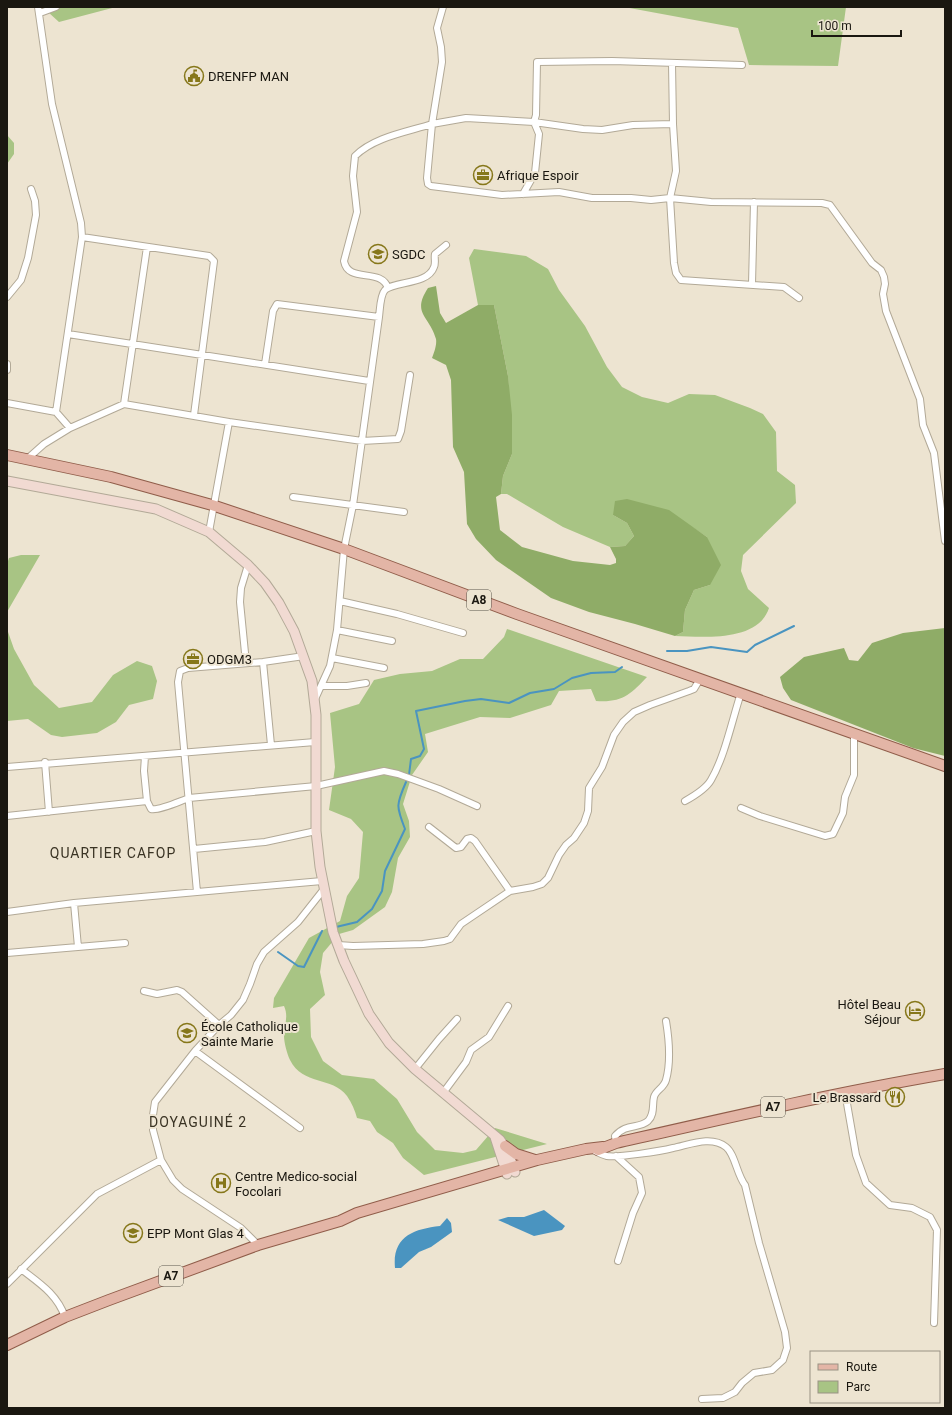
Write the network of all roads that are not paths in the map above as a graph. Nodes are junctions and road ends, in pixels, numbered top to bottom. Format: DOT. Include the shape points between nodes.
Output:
graph roads {
  1 [pos="56,7"];
  2 [pos="443,7"];
  3 [pos="39,10"];
  4 [pos="672,63"];
  5 [pos="742,65"];
  6 [pos="534,122"];
  7 [pos="432,124"];
  8 [pos="674,124"];
  9 [pos="31,189"];
  10 [pos="523,194"];
  11 [pos="670,198"];
  12 [pos="754,202"];
  13 [pos="82,237"];
  14 [pos="446,245"];
  15 [pos="147,247"];
  16 [pos="752,284"];
  17 [pos="388,288"];
  18 [pos="7,297"];
  19 [pos="799,298"];
  20 [pos="379,317"];
  21 [pos="68,334"];
  22 [pos="133,344"];
  23 [pos="202,355"];
  24 [pos="7,364"];
  25 [pos="265,364"];
  26 [pos="7,370"];
  27 [pos="410,374"];
  28 [pos="369,381"];
  29 [pos="7,403"];
  30 [pos="124,404"];
  31 [pos="56,412"];
  32 [pos="194,415"];
  33 [pos="229,422"];
  34 [pos="70,428"];
  35 [pos="362,441"];
  36 [pos="7,455"];
  37 [pos="26,460"];
  38 [pos="7,481"];
  39 [pos="293,498"];
  40 [pos="212,505"];
  41 [pos="353,505"];
  42 [pos="404,512"];
  43 [pos="209,532"];
  44 [pos="945,541"];
  45 [pos="344,549"];
  46 [pos="248,565"];
  47 [pos="340,601"];
  48 [pos="337,630"];
  49 [pos="463,633"];
  50 [pos="392,641"];
  51 [pos="304,656"];
  52 [pos="332,658"];
  53 [pos="263,662"];
  54 [pos="246,663"];
  55 [pos="384,668"];
  56 [pos="700,679"];
  57 [pos="366,683"];
  58 [pos="322,686"];
  59 [pos="741,693"];
  60 [pos="315,699"];
  61 [pos="854,734"];
  62 [pos="315,742"];
  63 [pos="271,745"];
  64 [pos="185,751"];
  65 [pos="145,756"];
  66 [pos="45,762"];
  67 [pos="945,766"];
  68 [pos="7,767"];
  69 [pos="316,786"];
  70 [pos="189,798"];
  71 [pos="147,801"];
  72 [pos="685,801"];
  73 [pos="477,806"];
  74 [pos="741,808"];
  75 [pos="49,812"];
  76 [pos="7,816"];
  77 [pos="429,827"];
  78 [pos="316,831"];
  79 [pos="194,849"];
  80 [pos="323,885"];
  81 [pos="510,891"];
  82 [pos="197,892"];
  83 [pos="74,904"];
  84 [pos="7,912"];
  85 [pos="125,943"];
  86 [pos="338,945"];
  87 [pos="78,947"];
  88 [pos="7,953"];
  89 [pos="144,991"];
  90 [pos="508,1006"];
  91 [pos="457,1019"];
  92 [pos="666,1021"];
  93 [pos="219,1025"];
  94 [pos="195,1051"];
  95 [pos="415,1069"];
  96 [pos="945,1074"];
  97 [pos="845,1092"];
  98 [pos="443,1093"];
  99 [pos="300,1128"];
  100 [pos="495,1137"];
  101 [pos="616,1144"];
  102 [pos="504,1146"];
  103 [pos="599,1149"];
  104 [pos="616,1156"];
  105 [pos="161,1160"];
  106 [pos="537,1160"];
  107 [pos="510,1171"];
  108 [pos="945,1229"];
  109 [pos="937,1230"];
  110 [pos="258,1245"];
  111 [pos="618,1261"];
  112 [pos="21,1269"];
  113 [pos="7,1284"];
  114 [pos="65,1317"];
  115 [pos="934,1324"];
  116 [pos="7,1345"];
  117 [pos="702,1399"];
  1 -- 3 [label="street"];
  2 -- 7 [label="street" via="437,28 442,62"];
  3 -- 13 [label="street" via="52,104 75,193"];
  4 -- 5 [label="street"];
  4 -- 6 [label="street" via="537,62"];
  4 -- 8 [label="street"];
  6 -- 7 [label="street" via="466,118"];
  6 -- 8 [label="street" via="583,130"];
  6 -- 10 [label="street" via="539,134 535,173"];
  7 -- 10 [label="street" via="428,184 502,195"];
  7 -- 17 [label="street" via="377,142 362,149 355,156 353,176 357,212 344,261 345,268 349,272 379,278 386,282"];
  8 -- 11 [label="street" via="676,171"];
  9 -- 18 [label="street" via="36,215 28,258 21,280"];
  10 -- 11 [label="street" via="558,192 592,198"];
  11 -- 12 [label="street" via="711,202"];
  11 -- 16 [label="street" via="674,263 681,280"];
  12 -- 16 [label="street"];
  12 -- 44 [label="street" via="822,203 830,206 872,263 881,270 886,284 883,294 886,311 920,399 923,425 934,453"];
  13 -- 15 [label="street"];
  13 -- 21 [label="street"];
  14 -- 17 [label="street" via="435,254 434,267 429,273 416,281"];
  15 -- 22 [label="street"];
  15 -- 23 [label="street" via="209,256 214,261"];
  16 -- 19 [label="street" via="784,287"];
  17 -- 20 [label="street" via="384,292"];
  20 -- 25 [label="street" via="277,304 273,311"];
  20 -- 28 [label="street"];
  21 -- 22 [label="street"];
  21 -- 31 [label="street"];
  22 -- 23 [label="street"];
  22 -- 30 [label="street"];
  23 -- 25 [label="street"];
  23 -- 32 [label="street"];
  24 -- 26 [label="street"];
  25 -- 28 [label="street"];
  27 -- 35 [label="street" via="398,439"];
  28 -- 35 [label="street"];
  29 -- 31 [label="street"];
  30 -- 32 [label="street"];
  30 -- 34 [label="street"];
  31 -- 34 [label="street"];
  32 -- 33 [label="street"];
  33 -- 35 [label="street"];
  33 -- 40 [label="street"];
  34 -- 37 [label="street" via="44,444"];
  35 -- 41 [label="street"];
  36 -- 37 [label="main road, A8"];
  37 -- 40 [label="main road, A8" via="111,477"];
  38 -- 43 [label="street" via="148,507"];
  39 -- 41 [label="street"];
  40 -- 43 [label="street"];
  40 -- 45 [label="main road, A8"];
  41 -- 42 [label="street"];
  41 -- 45 [label="street"];
  43 -- 46 [label="street"];
  45 -- 47 [label="street"];
  45 -- 56 [label="main road, A8"];
  46 -- 51 [label="street" via="279,603"];
  46 -- 54 [label="street" via="240,602"];
  47 -- 48 [label="street"];
  47 -- 49 [label="street"];
  48 -- 50 [label="street"];
  48 -- 52 [label="street"];
  51 -- 53 [label="street"];
  51 -- 60 [label="street"];
  52 -- 55 [label="street"];
  52 -- 58 [label="street"];
  53 -- 54 [label="street"];
  53 -- 63 [label="street"];
  54 -- 64 [label="street" via="188,668 180,671 178,682"];
  56 -- 59 [label="main road, A8"];
  56 -- 81 [label="street" via="694,689 634,712 623,722 609,745 602,766 590,788 588,811 580,830 566,845 548,878 542,884"];
  57 -- 58 [label="street"];
  58 -- 60 [label="street"];
  59 -- 61 [label="main road, A8"];
  59 -- 72 [label="street" via="711,781"];
  60 -- 62 [label="street"];
  61 -- 67 [label="main road, A8"];
  61 -- 74 [label="street" via="854,774 845,797 843,813 833,834 824,836"];
  62 -- 63 [label="street"];
  62 -- 69 [label="street"];
  63 -- 64 [label="street"];
  64 -- 65 [label="street"];
  64 -- 70 [label="street"];
  65 -- 66 [label="street"];
  65 -- 71 [label="street"];
  66 -- 68 [label="street"];
  66 -- 75 [label="street"];
  69 -- 70 [label="street"];
  69 -- 73 [label="street" via="384,771 440,789"];
  69 -- 78 [label="street"];
  70 -- 71 [label="street" via="159,809 151,808"];
  70 -- 79 [label="street"];
  71 -- 75 [label="street"];
  75 -- 76 [label="street"];
  77 -- 81 [label="street" via="456,848 467,839 475,841"];
  78 -- 79 [label="street" via="265,842"];
  78 -- 80 [label="street"];
  79 -- 82 [label="street"];
  80 -- 82 [label="street"];
  80 -- 86 [label="street"];
  80 -- 93 [label="street" via="298,922 264,952 243,1000"];
  81 -- 86 [label="street" via="460,924 450,939 444,941 423,944"];
  82 -- 83 [label="street"];
  83 -- 84 [label="street"];
  83 -- 87 [label="street"];
  85 -- 87 [label="street"];
  86 -- 95 [label="street" via="369,1014 389,1043"];
  87 -- 88 [label="street"];
  89 -- 93 [label="street" via="157,994 177,990 182,992"];
  90 -- 98 [label="street" via="489,1037 471,1050 466,1062"];
  91 -- 95 [label="street"];
  92 -- 101 [label="street" via="669,1045 666,1080 653,1099 652,1114 648,1121 619,1132 615,1136"];
  93 -- 94 [label="street"];
  94 -- 99 [label="street"];
  94 -- 105 [label="street" via="155,1102 153,1130"];
  95 -- 98 [label="street"];
  96 -- 97 [label="main road, A7"];
  97 -- 101 [label="main road, A7"];
  97 -- 109 [label="street" via="856,1155 866,1183 890,1204 912,1208 930,1217"];
  98 -- 100 [label="street" via="484,1125"];
  100 -- 102 [label="street"];
  100 -- 107 [label="street"];
  101 -- 103 [label="main road, A7"];
  102 -- 106 [label="main road" via="522,1157"];
  102 -- 107 [label="street"];
  103 -- 104 [label="street" via="607,1156"];
  103 -- 106 [label="main road, A7" via="586,1149"];
  103 -- 107 [label="main road, A7"];
  104 -- 111 [label="street" via="638,1177 642,1193"];
  104 -- 117 [label="street" via="662,1151 697,1142 718,1144 727,1147 745,1185 785,1332 787,1348 783,1360 772,1370 754,1373 735,1392 723,1398"];
  105 -- 110 [label="street" via="173,1180 182,1189 241,1228"];
  105 -- 112 [label="street" via="98,1194"];
  106 -- 107 [label="main road, A7"];
  107 -- 110 [label="main road, A7" via="357,1213 340,1221"];
  108 -- 109 [label="street"];
  109 -- 115 [label="street"];
  110 -- 114 [label="main road, A7"];
  112 -- 113 [label="street"];
  112 -- 114 [label="street" via="55,1297"];
  114 -- 116 [label="main road, A7"];
}
